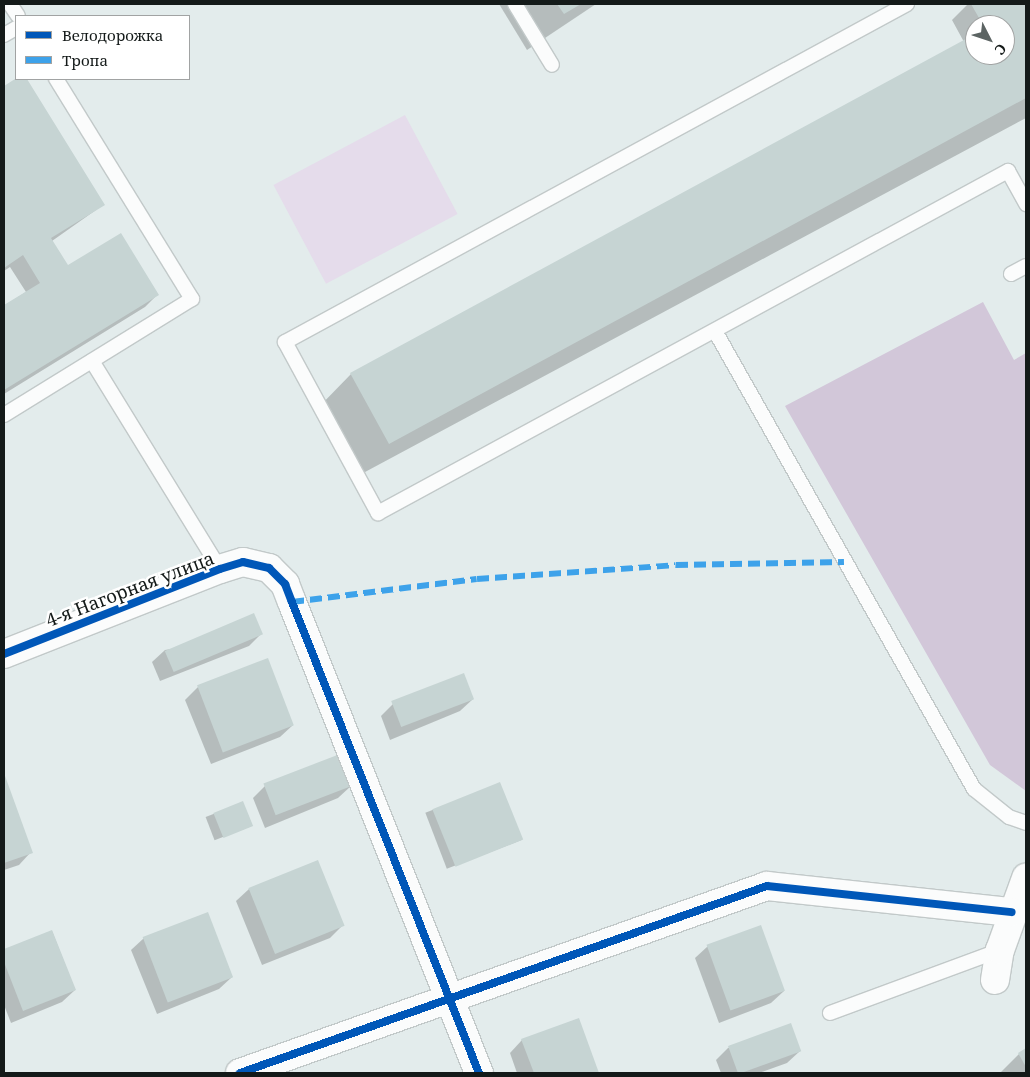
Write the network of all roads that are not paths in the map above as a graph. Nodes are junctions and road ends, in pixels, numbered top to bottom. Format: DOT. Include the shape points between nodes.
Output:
graph roads {
  1 [pos="10,4"];
  2 [pos="515,4"];
  3 [pos="907,4"];
  4 [pos="17,15"];
  5 [pos="15,29"];
  6 [pos="4,35"];
  7 [pos="552,65"];
  8 [pos="57,80"];
  9 [pos="1026,204"];
  10 [pos="1026,266"];
  11 [pos="1011,274"];
  12 [pos="715,331"];
  13 [pos="92,361"];
  14 [pos="4,415"];
  15 [pos="220,569"];
  16 [pos="4,654"];
  17 [pos="1026,823"];
  18 [pos="1026,878"];
  19 [pos="1012,912"];
  20 [pos="1000,950"];
  21 [pos="994,980"];
  22 [pos="448,996"];
  23 [pos="830,1013"];
  24 [pos="240,1073"];
  25 [pos="479,1073"];
  1 -- 4 [label="lane"];
  2 -- 7 [label="lane"];
  3 -- 12 [label="lane" via="285,342 378,513"];
  5 -- 6 [label="lane"];
  8 -- 13 [label="lane" via="192,299"];
  9 -- 12 [label="lane" via="1008,172"];
  10 -- 11 [label="lane"];
  12 -- 17 [label="lane" via="974,789 1009,817"];
  13 -- 14 [label="lane"];
  13 -- 15 [label="lane"];
  15 -- 16 [label="street, 4-я Нагорная улица"];
  15 -- 22 [label="street, 4-я Нагорная улица" via="243,562 269,568 288,593"];
  18 -- 19 [label="street"];
  19 -- 20 [label="street"];
  19 -- 22 [label="street" via="767,886"];
  20 -- 21 [label="street"];
  20 -- 23 [label="lane"];
  22 -- 24 [label="street"];
  22 -- 25 [label="street"];
}
